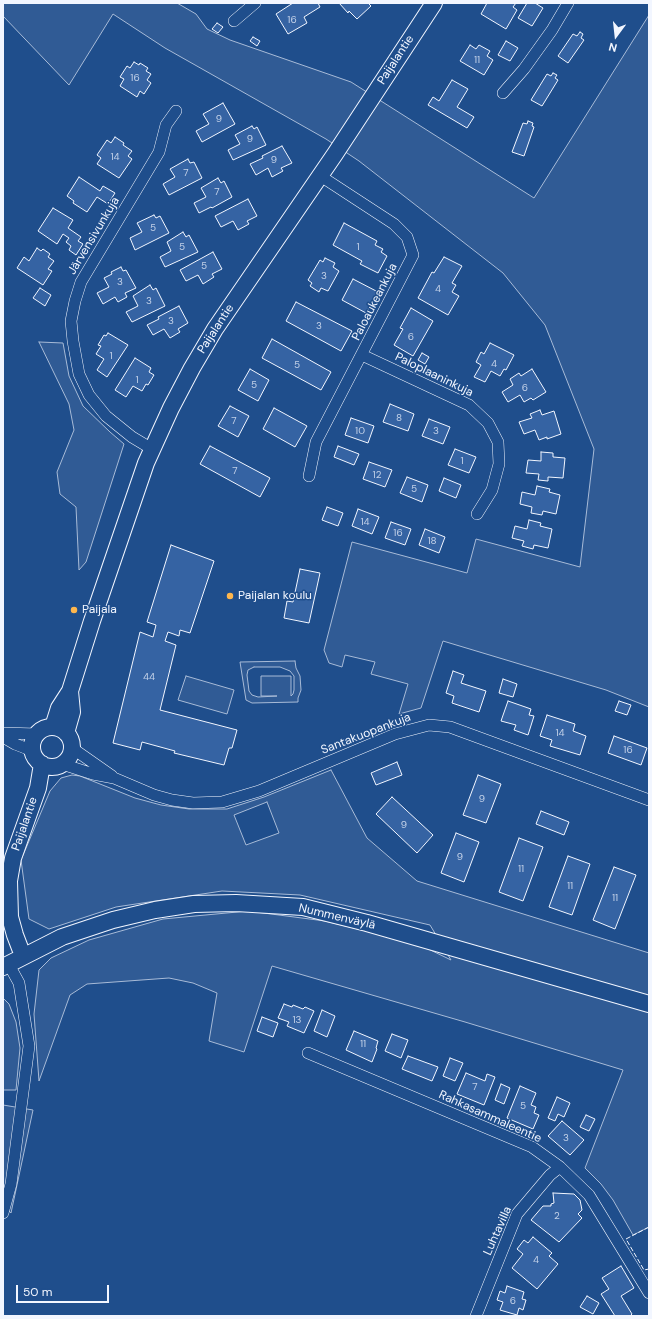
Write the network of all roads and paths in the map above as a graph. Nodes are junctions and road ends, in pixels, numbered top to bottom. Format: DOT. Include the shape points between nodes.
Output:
graph roads {
  1 [pos="255,3"];
  2 [pos="434,3"];
  3 [pos="568,3"];
  4 [pos="234,21"];
  5 [pos="503,93"];
  6 [pos="176,111"];
  7 [pos="319,175"];
  8 [pos="362,355"];
  9 [pos="152,449"];
  10 [pos="309,476"];
  11 [pos="477,514"];
  12 [pos="60,730"];
  13 [pos="3,733"];
  14 [pos="37,734"];
  15 [pos="3,737"];
  16 [pos="72,748"];
  17 [pos="32,751"];
  18 [pos="53,765"];
  19 [pos="114,778"];
  20 [pos="649,800"];
  21 [pos="23,956"];
  22 [pos="6,965"];
  23 [pos="649,1004"];
  24 [pos="308,1053"];
  25 [pos="560,1167"];
  26 [pos="3,1212"];
  27 [pos="649,1293"];
  28 [pos="476,1316"];
  1 -- 4 [label="street"];
  2 -- 7 [label="street, Paijalantie"];
  3 -- 5 [label="street" via="524,69"];
  6 -- 9 [label="street, Järvensivunkuja" via="166,125 159,152 81,282 71,321 79,374 89,395 106,416"];
  7 -- 8 [label="street, Paloaukeankuja" via="394,224 407,237 413,255"];
  7 -- 9 [label="street, Paijalantie" via="215,329 171,408"];
  8 -- 10 [label="street, Paloaukeankuja" via="316,442"];
  8 -- 11 [label="street, Paloplaaninkuja" via="468,405 488,423 498,442 499,464 492,490"];
  9 -- 12 [label="street, Paijalantie" via="117,546 70,691 59,708"];
  12 -- 14 [label="street" via="47,728"];
  12 -- 16 [label="street" via="70,737"];
  13 -- 14 [label="street"];
  14 -- 17 [label="street"];
  15 -- 17 [label="street"];
  16 -- 18 [label="street" via="67,760"];
  16 -- 19 [label="street, Santakuopankuja"];
  17 -- 18 [label="street" via="34,756"];
  18 -- 19 [label="street, Santakuopankuja"];
  18 -- 21 [label="street, Paijalantie" via="38,788 13,858 9,880 10,917"];
  19 -- 20 [label="street, Santakuopankuja" via="172,800 194,803 222,802 258,791 395,734 429,725 450,727"];
  21 -- 22 [label="street"];
  21 -- 23 [label="street, Nummenväylä" via="62,937 113,920 156,910 194,904 236,903 303,907"];
  22 -- 26 [label="street" via="19,982 29,1046 11,1184"];
  24 -- 25 [label="street, Rahkasammaleentie" via="532,1148"];
  25 -- 27 [label="street, Rahkasammaleentie" via="589,1195"];
  25 -- 28 [label="street, Luhtavilla" via="517,1214"];
}
